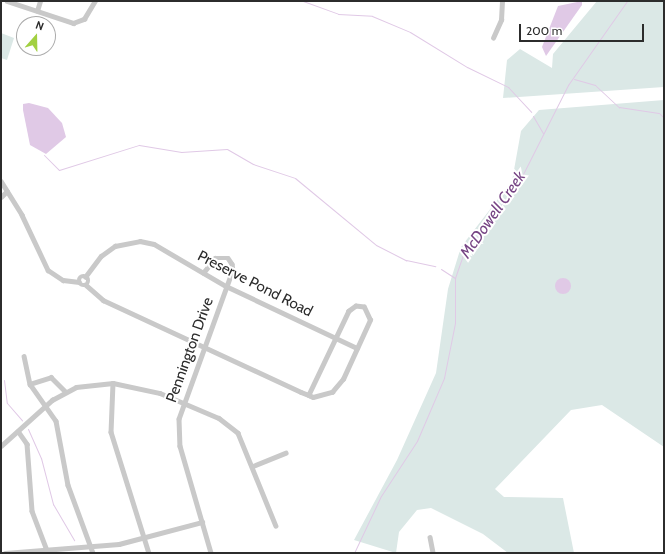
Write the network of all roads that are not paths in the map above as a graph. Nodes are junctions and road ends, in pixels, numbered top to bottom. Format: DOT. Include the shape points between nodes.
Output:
graph roads {
  1 [pos="7,1"];
  2 [pos="40,1"];
  3 [pos="95,1"];
  4 [pos="502,1"];
  5 [pos="37,11"];
  6 [pos="493,38"];
  7 [pos="1,181"];
  8 [pos="7,191"];
  9 [pos="1,197"];
  10 [pos="203,273"];
  11 [pos="85,277"];
  12 [pos="79,282"];
  13 [pos="86,285"];
  14 [pos="226,286"];
  15 [pos="336,338"];
  16 [pos="203,345"];
  17 [pos="357,348"];
  18 [pos="24,356"];
  19 [pos="113,383"];
  20 [pos="30,384"];
  21 [pos="65,391"];
  22 [pos="309,395"];
  23 [pos="183,401"];
  24 [pos="45,405"];
  25 [pos="18,431"];
  26 [pos="1,446"];
  27 [pos="285,453"];
  28 [pos="253,466"];
  29 [pos="202,522"];
  30 [pos="276,526"];
  31 [pos="430,537"];
  32 [pos="144,538"];
  33 [pos="91,547"];
  34 [pos="47,552"];
  35 [pos="6,553"];
  36 [pos="94,553"];
  37 [pos="148,553"];
  38 [pos="211,553"];
  39 [pos="433,553"];
  1 -- 5 [label="street"];
  2 -- 5 [label="street"];
  3 -- 5 [label="street" via="87,16 78,22"];
  4 -- 6 [label="street" via="501,20"];
  7 -- 8 [label="street"];
  8 -- 9 [label="street"];
  8 -- 12 [label="street" via="48,270 63,280"];
  10 -- 11 [label="street, Preserve Pond Road" via="160,246 140,241 105,252"];
  10 -- 14 [label="street, Preserve Pond Road"];
  10 -- 14 [label="street, Pennington Drive" via="215,258 228,258 233,270"];
  11 -- 12 [label="street, Preserve Pond Road"];
  11 -- 13 [label="street"];
  12 -- 13 [label="street"];
  13 -- 16 [label="street" via="103,300"];
  14 -- 15 [label="street, Preserve Pond Road"];
  14 -- 16 [label="street, Pennington Drive"];
  15 -- 17 [label="street, Preserve Pond Road"];
  15 -- 17 [label="street" via="349,311 356,306 364,307 370,320"];
  15 -- 22 [label="street"];
  16 -- 22 [label="street"];
  16 -- 23 [label="street, Pennington Drive"];
  17 -- 22 [label="street" via="338,386 322,396"];
  18 -- 20 [label="street"];
  19 -- 21 [label="street" via="90,384"];
  19 -- 23 [label="street"];
  19 -- 32 [label="street" via="111,432 127,491"];
  20 -- 21 [label="street" via="51,377"];
  20 -- 24 [label="street"];
  21 -- 24 [label="street"];
  23 -- 28 [label="street" via="231,426 244,442"];
  23 -- 29 [label="street, Pennington Drive" via="178,436"];
  24 -- 25 [label="street"];
  24 -- 33 [label="street" via="56,421 68,485"];
  25 -- 26 [label="street"];
  25 -- 34 [label="street" via="27,444 32,510"];
  27 -- 28 [label="street"];
  28 -- 30 [label="street"];
  29 -- 32 [label="street"];
  29 -- 38 [label="street, Pennington Drive"];
  31 -- 39 [label="street"];
  32 -- 33 [label="street"];
  32 -- 37 [label="street"];
  33 -- 34 [label="street"];
  33 -- 36 [label="street"];
  34 -- 35 [label="street"];
}
